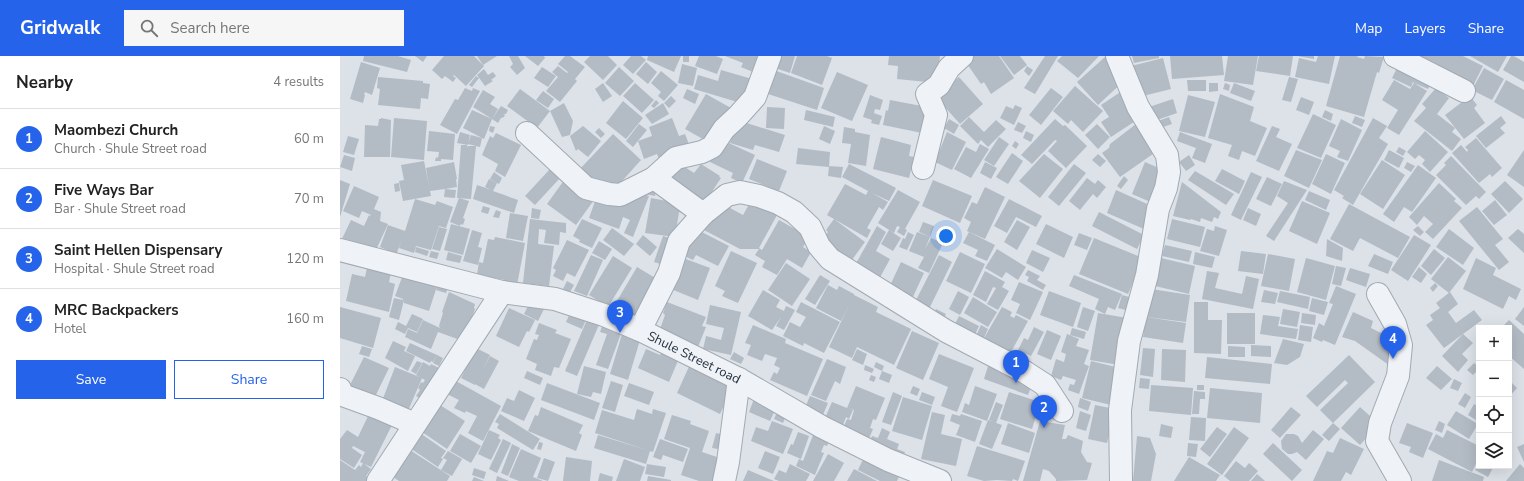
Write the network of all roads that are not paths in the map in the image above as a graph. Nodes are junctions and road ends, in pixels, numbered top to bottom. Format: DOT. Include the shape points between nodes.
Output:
graph roads {
  1 [pos="770,56"];
  2 [pos="962,56"];
  3 [pos="1116,56"];
  4 [pos="1395,56"];
  5 [pos="1464,91"];
  6 [pos="527,133"];
  7 [pos="923,168"];
  8 [pos="654,178"];
  9 [pos="703,214"];
  10 [pos="340,250"];
  11 [pos="502,292"];
  12 [pos="1378,294"];
  13 [pos="640,330"];
  14 [pos="739,379"];
  15 [pos="340,389"];
  16 [pos="1062,411"];
  17 [pos="415,424"];
  18 [pos="378,481"];
  19 [pos="724,481"];
  20 [pos="940,481"];
  21 [pos="1121,481"];
  22 [pos="1400,481"];
  1 -- 8 [label="street" via="755,97 724,129 712,148 676,158"];
  2 -- 7 [label="street" via="949,68 939,85 927,94 936,115"];
  3 -- 21 [label="street" via="1138,107 1167,155 1169,172 1158,209 1146,275 1129,341 1120,410"];
  4 -- 5 [label="street"];
  6 -- 8 [label="street" via="586,188 620,195"];
  8 -- 9 [label="street"];
  9 -- 13 [label="street" via="679,240 669,273"];
  9 -- 16 [label="street" via="727,195 740,192 778,203 794,212 810,227 819,246 830,259 946,331 1026,372 1045,385"];
  10 -- 11 [label="street, Shule Street road"];
  11 -- 13 [label="street, Shule Street road" via="555,299"];
  11 -- 17 [label="street"];
  12 -- 22 [label="street" via="1395,324 1401,345 1398,376 1380,423 1378,441"];
  13 -- 14 [label="street, Shule Street road"];
  14 -- 19 [label="street"];
  14 -- 20 [label="street, Shule Street road" via="822,427 888,460"];
  15 -- 17 [label="street" via="345,396"];
  17 -- 18 [label="street"];
}
